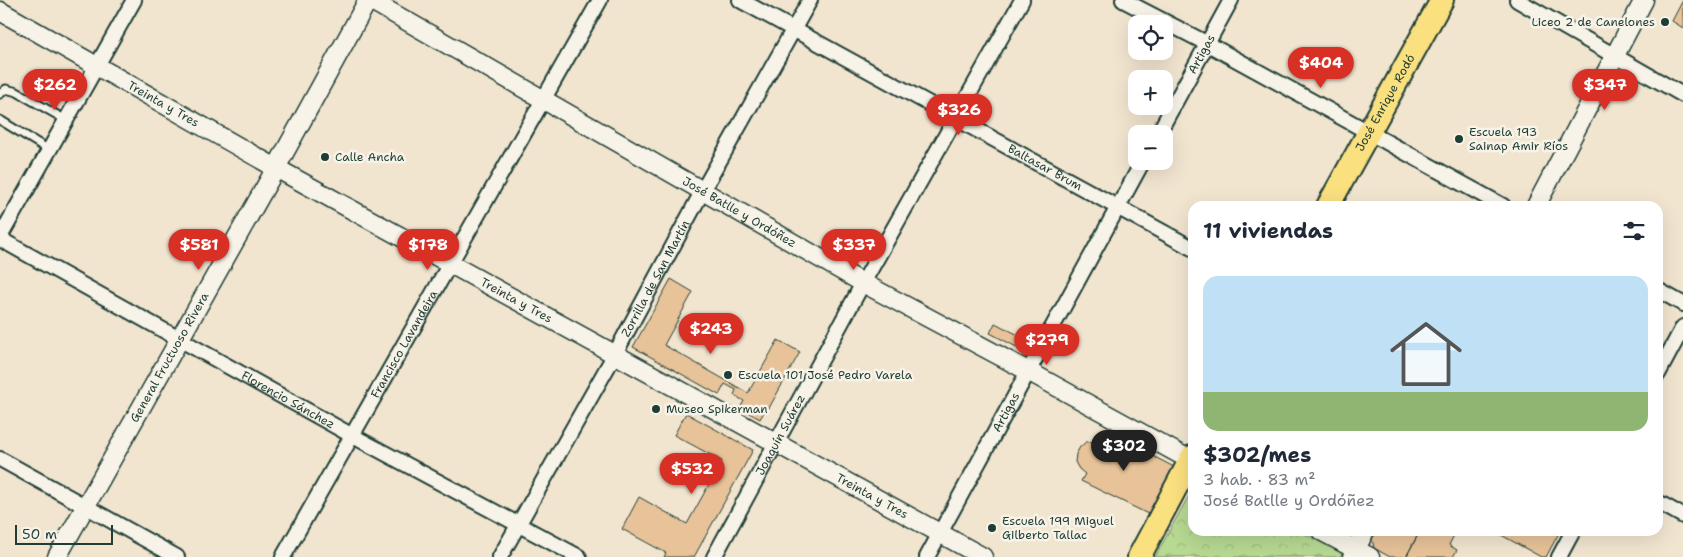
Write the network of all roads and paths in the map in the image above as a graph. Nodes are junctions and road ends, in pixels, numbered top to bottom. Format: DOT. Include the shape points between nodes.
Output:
graph roads {
  1 [pos="134,0"];
  2 [pos="369,0"];
  3 [pos="600,0"];
  4 [pos="740,0"];
  5 [pos="810,0"];
  6 [pos="1022,0"];
  7 [pos="1123,0"];
  8 [pos="1231,0"];
  9 [pos="1442,0"];
  10 [pos="1517,0"];
  11 [pos="1644,0"];
  12 [pos="0,11"];
  13 [pos="794,30"];
  14 [pos="1208,44"];
  15 [pos="1616,55"];
  16 [pos="97,66"];
  17 [pos="0,94"];
  18 [pos="1683,95"];
  19 [pos="544,100"];
  20 [pos="955,118"];
  21 [pos="0,120"];
  22 [pos="66,120"];
  23 [pos="1163,125"];
  24 [pos="1369,132"];
  25 [pos="49,150"];
  26 [pos="276,168"];
  27 [pos="1138,170"];
  28 [pos="703,190"];
  29 [pos="1331,201"];
  30 [pos="1494,201"];
  31 [pos="1539,201"];
  32 [pos="1118,208"];
  33 [pos="0,238"];
  34 [pos="1188,246"];
  35 [pos="449,264"];
  36 [pos="863,283"];
  37 [pos="1663,293"];
  38 [pos="1683,304"];
  39 [pos="1683,326"];
  40 [pos="179,339"];
  41 [pos="615,354"];
  42 [pos="1663,364"];
  43 [pos="1028,371"];
  44 [pos="351,435"];
  45 [pos="777,443"];
  46 [pos="1188,458"];
  47 [pos="0,459"];
  48 [pos="1188,467"];
  49 [pos="1663,505"];
  50 [pos="85,507"];
  51 [pos="1683,516"];
  52 [pos="518,524"];
  53 [pos="940,534"];
  54 [pos="1329,536"];
  55 [pos="1364,536"];
  56 [pos="1570,536"];
  57 [pos="1359,555"];
  58 [pos="57,557"];
  59 [pos="177,557"];
  60 [pos="282,557"];
  61 [pos="500,557"];
  62 [pos="579,557"];
  63 [pos="714,557"];
  64 [pos="927,557"];
  65 [pos="983,557"];
  66 [pos="1139,557"];
  67 [pos="1560,557"];
  1 -- 16 [label="street"];
  2 -- 19 [label="street, José Batlle y Ordóñez"];
  2 -- 26 [label="street, General Fructuoso Rivera"];
  3 -- 19 [label="street, Francisco Lavandeira"];
  4 -- 13 [label="street, Baltasar Brum"];
  5 -- 13 [label="street, Zorrilla de San Martín"];
  6 -- 20 [label="street, Joaquín Suárez"];
  7 -- 14 [label="street"];
  8 -- 14 [label="street, Artigas"];
  9 -- 24 [label="highway, José Enrique Rodó"];
  10 -- 15 [label="street"];
  11 -- 15 [label="street"];
  12 -- 16 [label="street, Treinta y Tres"];
  13 -- 20 [label="street, Baltasar Brum"];
  13 -- 28 [label="street, Zorrilla de San Martín"];
  14 -- 23 [label="street, Artigas"];
  14 -- 24 [label="street"];
  15 -- 18 [label="street"];
  15 -- 31 [label="street"];
  16 -- 22 [label="street"];
  16 -- 26 [label="street, Treinta y Tres"];
  17 -- 22 [label="lane" via="6,89 17,92"];
  19 -- 28 [label="street, José Batlle y Ordóñez"];
  19 -- 35 [label="street, Francisco Lavandeira"];
  20 -- 32 [label="street, Baltasar Brum"];
  20 -- 36 [label="street, Joaquín Suárez"];
  21 -- 25 [label="lane"];
  22 -- 25 [label="street"];
  24 -- 29 [label="highway, José Enrique Rodó"];
  24 -- 30 [label="street"];
  25 -- 33 [label="street"];
  26 -- 35 [label="street, Treinta y Tres"];
  26 -- 40 [label="street, General Fructuoso Rivera"];
  27 -- 32 [label="street, Artigas"];
  28 -- 36 [label="street, José Batlle y Ordóñez"];
  28 -- 41 [label="street, Zorrilla de San Martín"];
  32 -- 34 [label="street, Baltasar Brum"];
  32 -- 43 [label="street, Artigas"];
  33 -- 40 [label="street, Florencio Sánchez"];
  35 -- 41 [label="street, Treinta y Tres"];
  35 -- 44 [label="street, Francisco Lavandeira"];
  36 -- 43 [label="street, José Batlle y Ordóñez"];
  36 -- 45 [label="street, Joaquín Suárez"];
  37 -- 38 [label="street"];
  39 -- 42 [label="street"];
  40 -- 44 [label="street, Florencio Sánchez"];
  40 -- 50 [label="street, General Fructuoso Rivera"];
  41 -- 45 [label="street, Treinta y Tres"];
  41 -- 52 [label="street, Zorrilla de San Martín"];
  43 -- 46 [label="street, José Batlle y Ordóñez"];
  43 -- 53 [label="street, Artigas"];
  44 -- 52 [label="street, Florencio Sánchez"];
  44 -- 60 [label="street, Francisco Lavandeira"];
  45 -- 53 [label="street, Treinta y Tres"];
  45 -- 63 [label="street, Joaquín Suárez"];
  47 -- 50 [label="street"];
  48 -- 66 [label="highway"];
  49 -- 51 [label="street"];
  50 -- 58 [label="street, General Fructuoso Rivera"];
  50 -- 59 [label="street"];
  52 -- 61 [label="street, Zorrilla de San Martín"];
  52 -- 62 [label="street, Florencio Sánchez"];
  53 -- 64 [label="street, Artigas"];
  53 -- 65 [label="street, Treinta y Tres"];
  54 -- 57 [label="street"];
  55 -- 57 [label="street"];
  56 -- 67 [label="street"];
}
